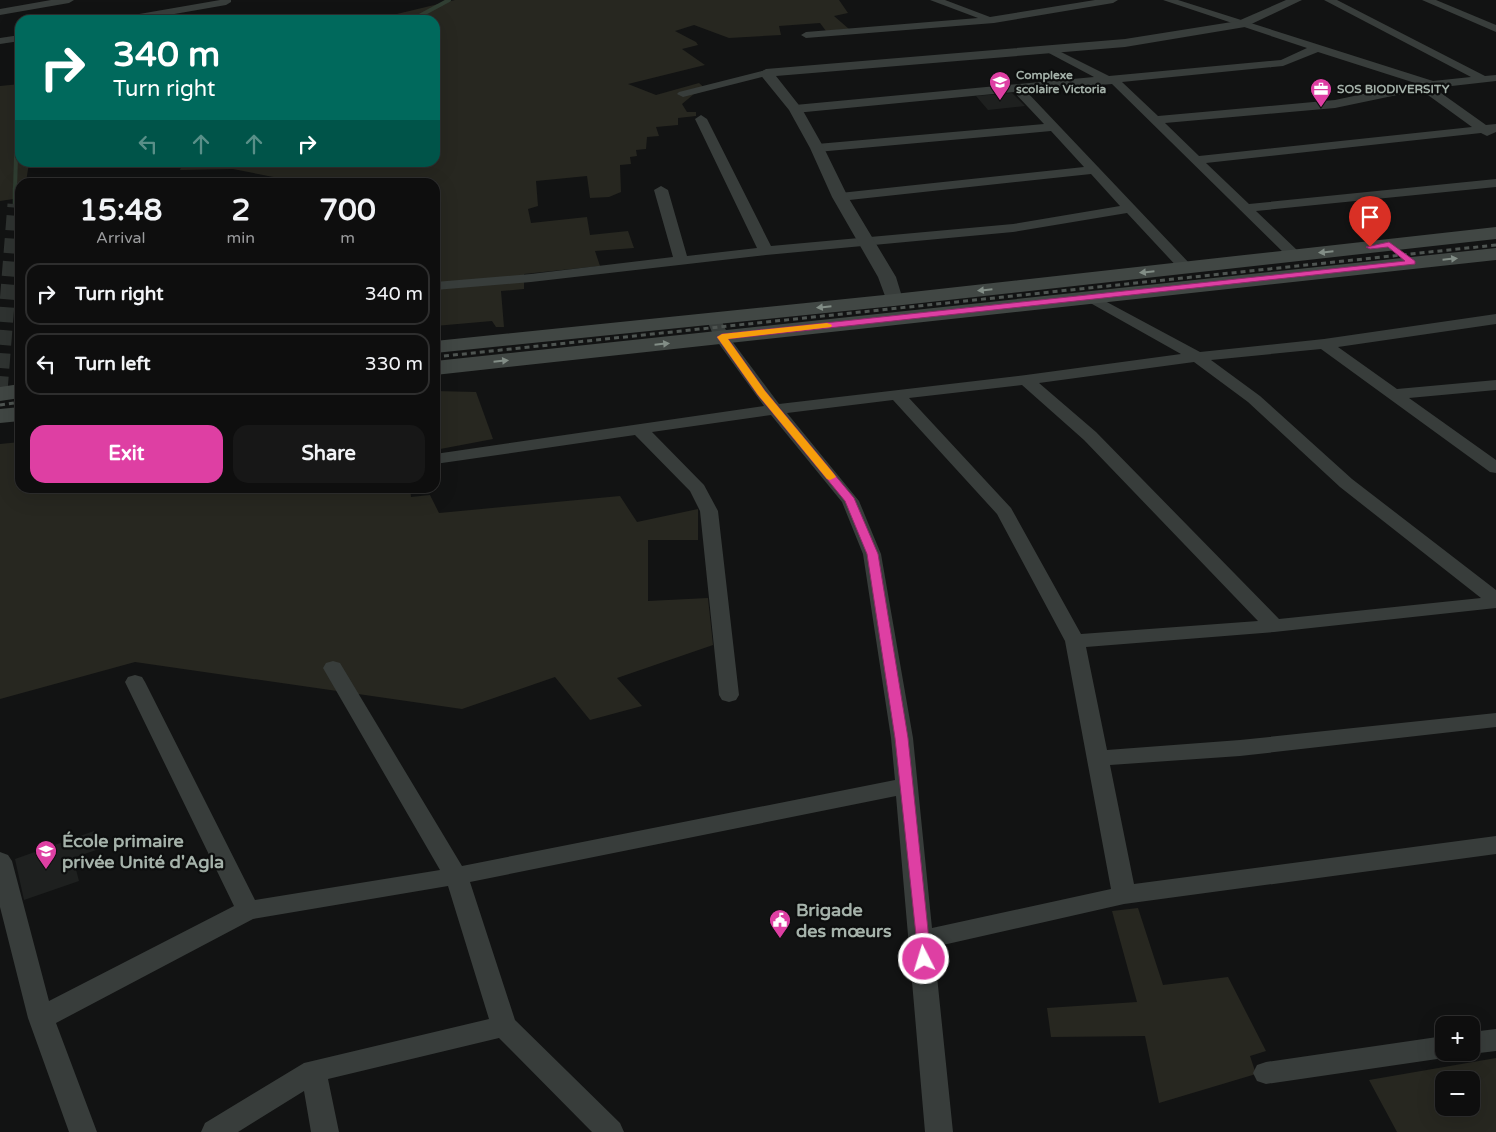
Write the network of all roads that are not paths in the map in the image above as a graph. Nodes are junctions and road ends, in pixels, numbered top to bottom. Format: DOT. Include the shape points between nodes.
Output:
graph roads {
  1 [pos="69,0"];
  2 [pos="226,0"];
  3 [pos="935,0"];
  4 [pos="1056,0"];
  5 [pos="1113,0"];
  6 [pos="1168,0"];
  7 [pos="1296,0"];
  8 [pos="1328,0"];
  9 [pos="1427,0"];
  10 [pos="1075,6"];
  11 [pos="0,12"];
  12 [pos="151,15"];
  13 [pos="994,20"];
  14 [pos="1241,24"];
  15 [pos="1496,28"];
  16 [pos="806,35"];
  17 [pos="15,39"];
  18 [pos="0,41"];
  19 [pos="1318,48"];
  20 [pos="1049,49"];
  21 [pos="766,73"];
  22 [pos="1496,78"];
  23 [pos="1483,79"];
  24 [pos="1114,82"];
  25 [pos="1423,84"];
  26 [pos="1016,88"];
  27 [pos="683,94"];
  28 [pos="795,109"];
  29 [pos="701,119"];
  30 [pos="1155,120"];
  31 [pos="1053,127"];
  32 [pos="1496,128"];
  33 [pos="1483,129"];
  34 [pos="1496,138"];
  35 [pos="817,148"];
  36 [pos="1197,160"];
  37 [pos="1094,170"];
  38 [pos="1496,183"];
  39 [pos="661,190"];
  40 [pos="840,197"];
  41 [pos="1130,208"];
  42 [pos="1245,208"];
  43 [pos="1496,233"];
  44 [pos="868,241"];
  45 [pos="1389,245"];
  46 [pos="766,251"];
  47 [pos="1496,254"];
  48 [pos="1294,255"];
  49 [pos="681,260"];
  50 [pos="1412,263"];
  51 [pos="1186,268"];
  52 [pos="440,286"];
  53 [pos="1090,297"];
  54 [pos="894,300"];
  55 [pos="924,306"];
  56 [pos="1496,319"];
  57 [pos="718,328"];
  58 [pos="1324,344"];
  59 [pos="440,348"];
  60 [pos="476,354"];
  61 [pos="1197,357"];
  62 [pos="440,366"];
  63 [pos="1026,380"];
  64 [pos="1496,386"];
  65 [pos="15,392"];
  66 [pos="0,394"];
  67 [pos="1394,394"];
  68 [pos="897,395"];
  69 [pos="775,409"];
  70 [pos="15,414"];
  71 [pos="0,416"];
  72 [pos="639,429"];
  73 [pos="440,458"];
  74 [pos="1496,468"];
  75 [pos="1496,601"];
  76 [pos="1274,626"];
  77 [pos="1075,641"];
  78 [pos="333,668"];
  79 [pos="135,682"];
  80 [pos="730,695"];
  81 [pos="1496,720"];
  82 [pos="1098,758"];
  83 [pos="906,786"];
  84 [pos="1496,845"];
  85 [pos="0,860"];
  86 [pos="456,876"];
  87 [pos="1124,895"];
  88 [pos="248,910"];
  89 [pos="922,940"];
  90 [pos="41,1018"];
  91 [pos="504,1026"];
  92 [pos="1496,1040"];
  93 [pos="1480,1042"];
  94 [pos="1435,1048"];
  95 [pos="313,1071"];
  96 [pos="1266,1073"];
  97 [pos="83,1132"];
  98 [pos="215,1132"];
  99 [pos="325,1132"];
  100 [pos="610,1132"];
  101 [pos="939,1132"];
  1 -- 11 [label="street"];
  2 -- 12 [label="street"];
  3 -- 13 [label="street"];
  4 -- 10 [label="street"];
  5 -- 10 [label="street"];
  6 -- 14 [label="street"];
  7 -- 14 [label="street"];
  8 -- 23 [label="street"];
  9 -- 15 [label="street"];
  10 -- 13 [label="street"];
  13 -- 16 [label="street"];
  14 -- 19 [label="street"];
  14 -- 20 [label="street" via="1125,43"];
  17 -- 18 [label="street"];
  19 -- 24 [label="street" via="1284,63"];
  19 -- 25 [label="street"];
  20 -- 21 [label="street"];
  20 -- 24 [label="street"];
  21 -- 27 [label="street"];
  21 -- 28 [label="street"];
  22 -- 23 [label="street"];
  23 -- 25 [label="street"];
  24 -- 26 [label="street"];
  24 -- 30 [label="street"];
  25 -- 30 [label="street" via="1335,104"];
  25 -- 33 [label="street"];
  26 -- 28 [label="street"];
  26 -- 31 [label="street"];
  28 -- 35 [label="street"];
  29 -- 46 [label="street"];
  30 -- 36 [label="street"];
  31 -- 35 [label="street"];
  31 -- 37 [label="street"];
  32 -- 33 [label="street"];
  33 -- 34 [label="street"];
  33 -- 36 [label="street"];
  35 -- 40 [label="street"];
  36 -- 42 [label="street"];
  37 -- 40 [label="street"];
  37 -- 41 [label="street"];
  38 -- 42 [label="street"];
  39 -- 49 [label="street"];
  40 -- 44 [label="street"];
  41 -- 44 [label="street" via="1013,228"];
  41 -- 51 [label="street"];
  42 -- 48 [label="street"];
  43 -- 45 [label="main road"];
  44 -- 46 [label="street"];
  44 -- 54 [label="street"];
  45 -- 48 [label="main road, one-way"];
  45 -- 50 [label="main road"];
  46 -- 49 [label="street"];
  50 -- 47 [label="main road, one-way"];
  48 -- 51 [label="main road"];
  49 -- 52 [label="street"];
  50 -- 53 [label="main road"];
  51 -- 55 [label="main road, one-way"];
  53 -- 55 [label="main road"];
  53 -- 61 [label="street"];
  54 -- 55 [label="main road"];
  54 -- 57 [label="main road, one-way"];
  55 -- 57 [label="main road"];
  56 -- 58 [label="street"];
  57 -- 60 [label="main road"];
  57 -- 69 [label="street"];
  58 -- 61 [label="street"];
  58 -- 67 [label="street"];
  59 -- 60 [label="main road"];
  60 -- 62 [label="main road"];
  61 -- 63 [label="street"];
  61 -- 75 [label="street" via="1254,399 1346,483"];
  63 -- 68 [label="street"];
  63 -- 76 [label="street" via="1090,436"];
  64 -- 67 [label="street"];
  65 -- 66 [label="main road"];
  67 -- 74 [label="street"];
  68 -- 69 [label="street"];
  68 -- 77 [label="street" via="1005,512"];
  69 -- 72 [label="street"];
  69 -- 83 [label="street" via="850,501 872,554 902,738"];
  70 -- 71 [label="main road"];
  72 -- 73 [label="street"];
  72 -- 80 [label="street" via="698,490 709,510"];
  75 -- 76 [label="street"];
  76 -- 77 [label="street"];
  77 -- 82 [label="street"];
  78 -- 86 [label="street"];
  79 -- 88 [label="street"];
  81 -- 82 [label="street" via="1240,748"];
  82 -- 87 [label="street"];
  83 -- 86 [label="street"];
  83 -- 89 [label="street"];
  84 -- 87 [label="street"];
  85 -- 90 [label="street"];
  86 -- 88 [label="street"];
  86 -- 91 [label="street"];
  87 -- 89 [label="street"];
  88 -- 90 [label="street"];
  89 -- 101 [label="street"];
  90 -- 97 [label="street"];
  91 -- 95 [label="street"];
  91 -- 100 [label="street"];
  92 -- 93 [label="street"];
  94 -- 96 [label="street"];
  95 -- 98 [label="street"];
  95 -- 99 [label="street"];
}
